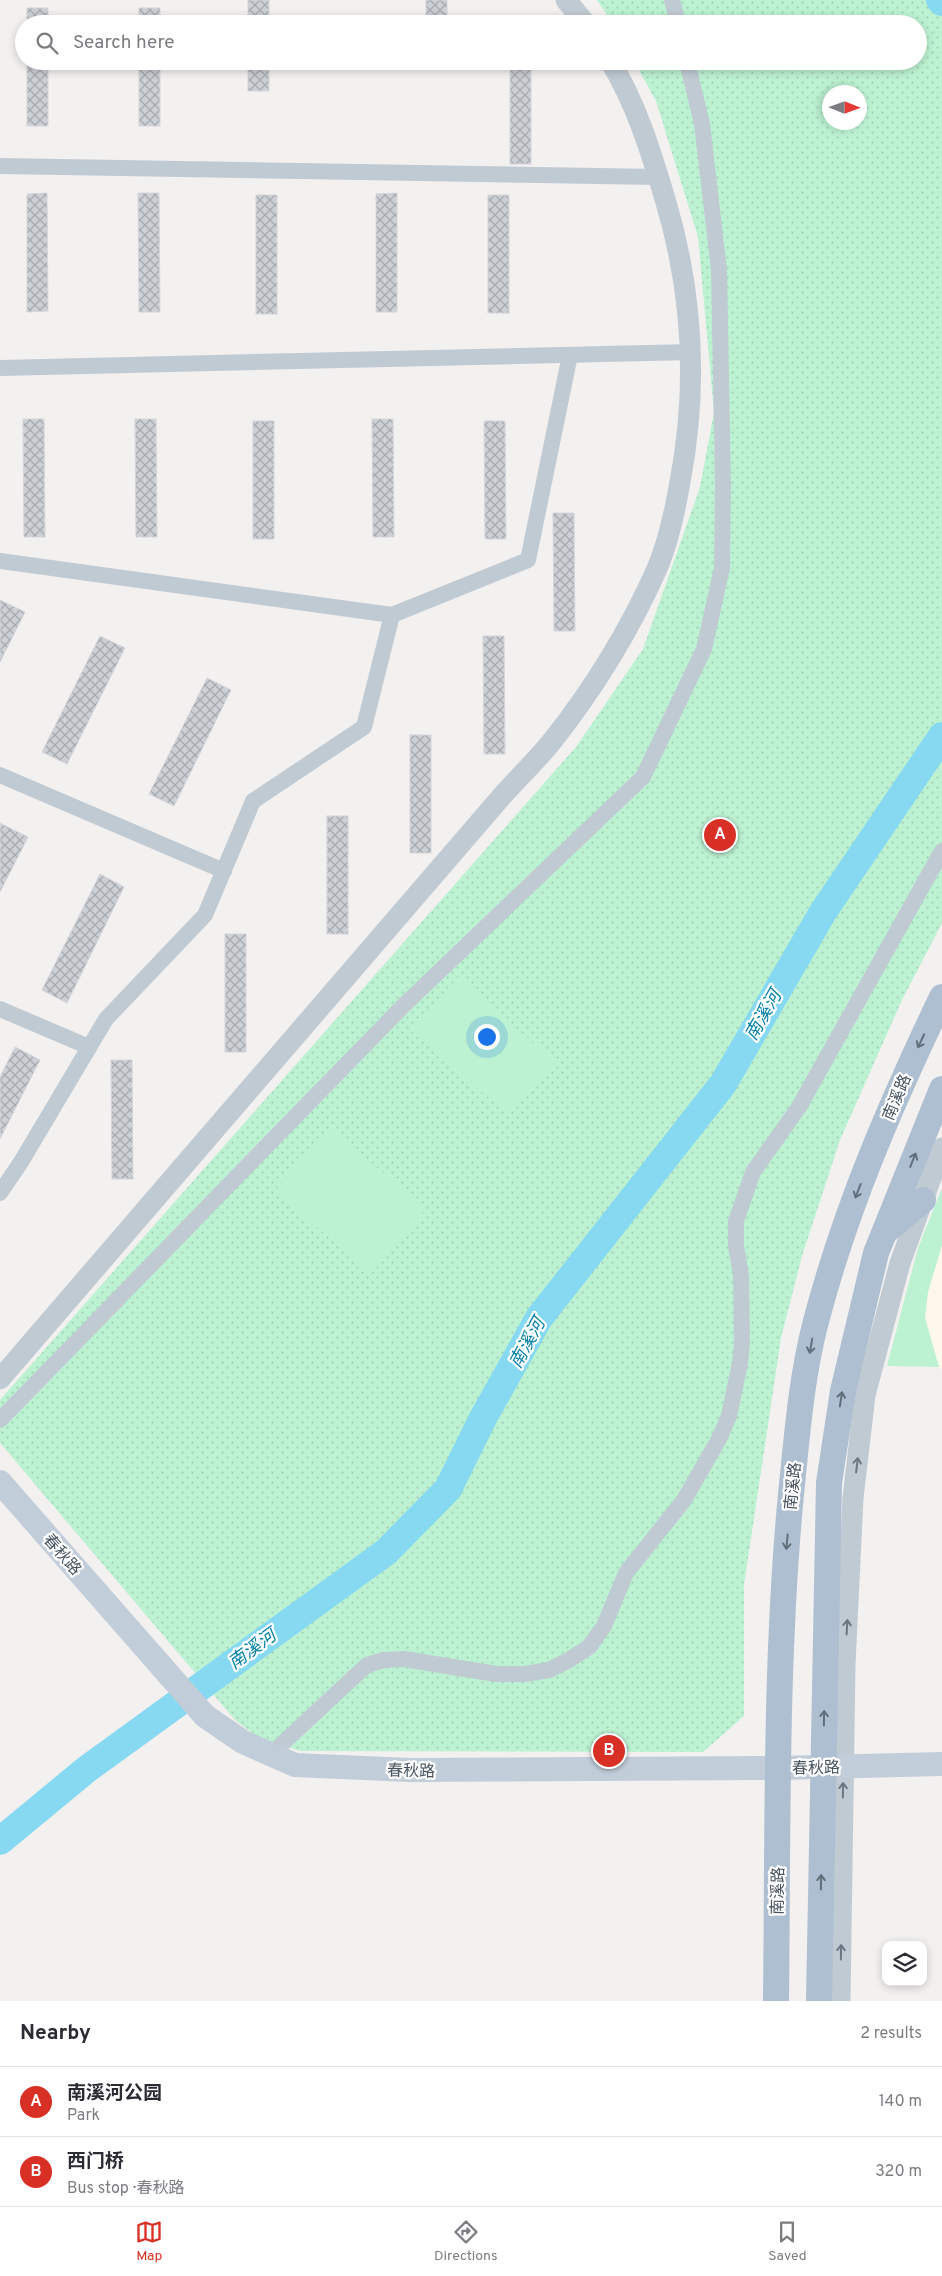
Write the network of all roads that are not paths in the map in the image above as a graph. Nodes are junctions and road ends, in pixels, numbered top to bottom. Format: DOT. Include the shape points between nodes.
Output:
graph roads {
  1 [pos="566,0"];
  2 [pos="672,0"];
  3 [pos="578,15"];
  4 [pos="676,15"];
  5 [pos="615,70"];
  6 [pos="689,70"];
  7 [pos="0,166"];
  8 [pos="658,177"];
  9 [pos="691,352"];
  10 [pos="570,355"];
  11 [pos="0,368"];
  12 [pos="0,561"];
  13 [pos="392,615"];
  14 [pos="0,775"];
  15 [pos="942,851"];
  16 [pos="224,871"];
  17 [pos="942,997"];
  18 [pos="0,1009"];
  19 [pos="89,1047"];
  20 [pos="942,1089"];
  21 [pos="942,1148"];
  22 [pos="0,1193"];
  23 [pos="923,1200"];
  24 [pos="884,1233"];
  25 [pos="0,1378"];
  26 [pos="0,1420"];
  27 [pos="0,1482"];
  28 [pos="271,1754"];
  29 [pos="942,1764"];
  30 [pos="833,1766"];
  31 [pos="778,1768"];
  32 [pos="776,2001"];
  33 [pos="819,2001"];
  34 [pos="840,2001"];
  1 -- 3 [label="street"];
  2 -- 4 [label="street"];
  5 -- 8 [label="street" via="648,144"];
  6 -- 26 [label="street" via="702,124 719,270 722,568 704,650 643,777 404,1005"];
  7 -- 8 [label="street"];
  8 -- 9 [label="street" via="688,300"];
  9 -- 10 [label="street"];
  9 -- 25 [label="street" via="686,448 675,510 656,570 617,646 589,690 553,740"];
  10 -- 11 [label="street"];
  10 -- 13 [label="street" via="528,560"];
  12 -- 13 [label="street"];
  13 -- 16 [label="street" via="364,727 253,801"];
  14 -- 16 [label="street"];
  15 -- 28 [label="street" via="799,1107 753,1172 736,1221 742,1343 729,1416 684,1500 626,1573 604,1626 589,1647 549,1670 525,1674 496,1674 404,1658 367,1665"];
  16 -- 19 [label="street" via="205,915 106,1019"];
  17 -- 31 [label="main road, 南溪路, one-way" via="892,1101 839,1240 815,1327 800,1407 783,1589"];
  18 -- 19 [label="street"];
  19 -- 22 [label="street"];
  24 -- 20 [label="main road, one-way"];
  21 -- 23 [label="street"];
  23 -- 24 [label="main road"];
  30 -- 23 [label="street, one-way" via="845,1664 853,1498 865,1395 900,1263"];
  30 -- 24 [label="main road, one-way" via="829,1483 843,1390 876,1253"];
  27 -- 28 [label="main road, 春秋路" via="205,1716 243,1742"];
  28 -- 31 [label="main road, 春秋路" via="295,1765 410,1770"];
  29 -- 30 [label="main road, 春秋路"];
  30 -- 31 [label="main road, 春秋路"];
  33 -- 30 [label="main road, one-way"];
  34 -- 30 [label="street, one-way"];
  31 -- 32 [label="main road, 南溪路"];
}
